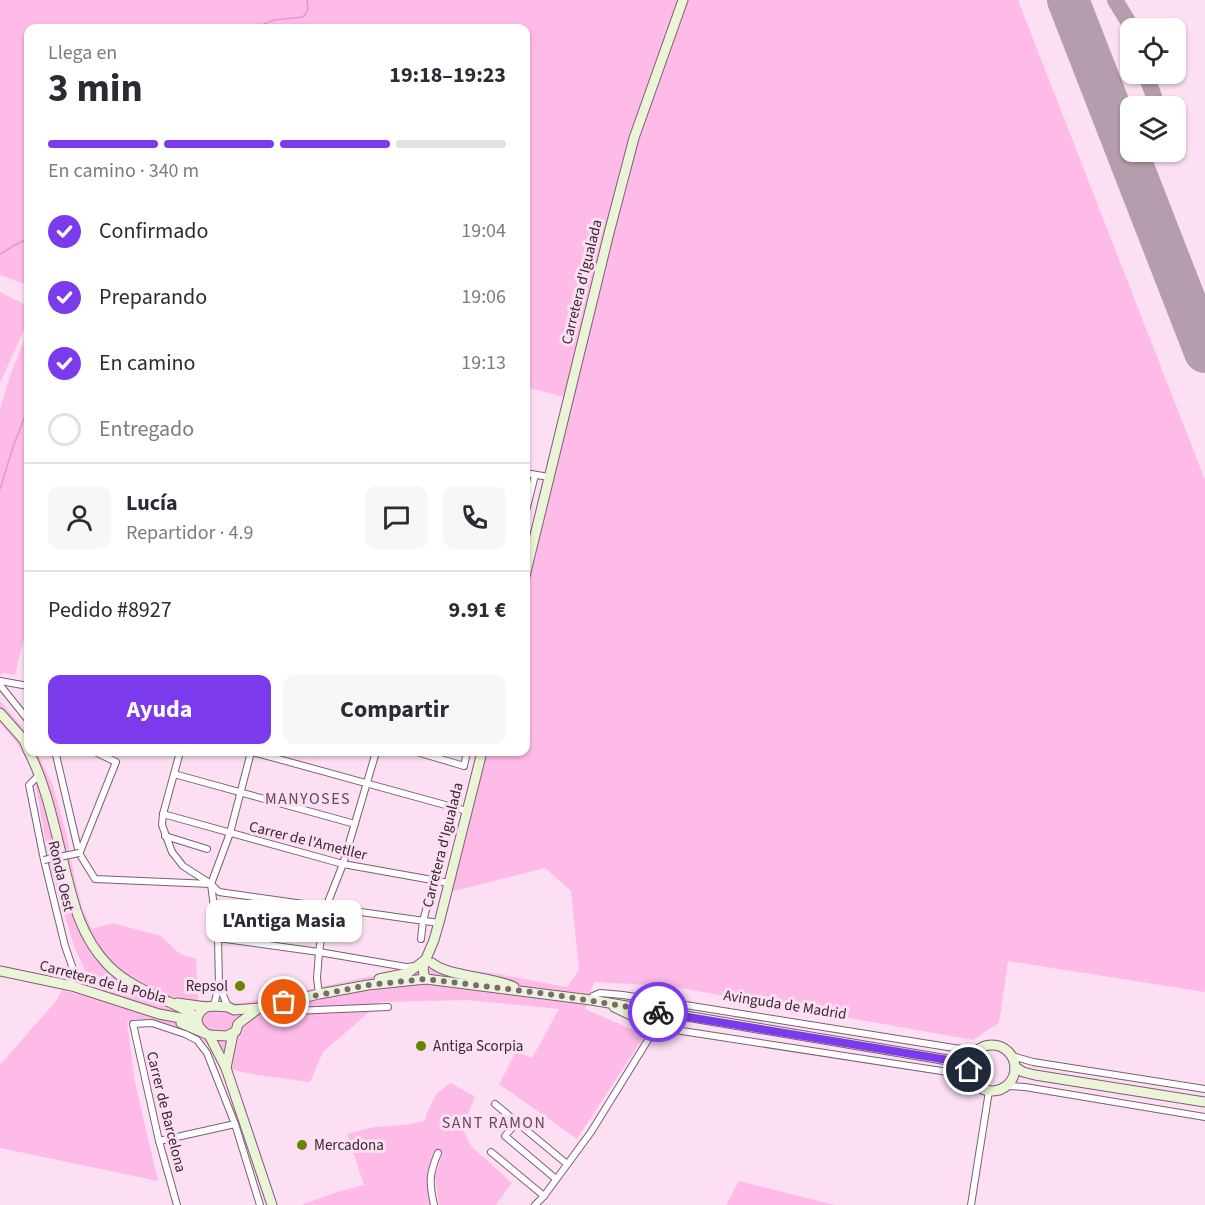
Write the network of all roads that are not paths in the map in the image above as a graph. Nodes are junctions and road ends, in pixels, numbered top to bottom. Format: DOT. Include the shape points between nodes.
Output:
graph roads {
  1 [pos="683,0"];
  2 [pos="530,474"];
  3 [pos="535,476"];
  4 [pos="549,477"];
  5 [pos="530,496"];
  6 [pos="530,555"];
  7 [pos="0,683"];
  8 [pos="24,686"];
  9 [pos="0,713"];
  10 [pos="24,715"];
  11 [pos="24,740"];
  12 [pos="31,756"];
  13 [pos="57,756"];
  14 [pos="103,756"];
  15 [pos="179,756"];
  16 [pos="251,756"];
  17 [pos="267,756"];
  18 [pos="375,756"];
  19 [pos="430,756"];
  20 [pos="466,756"];
  21 [pos="481,756"];
  22 [pos="40,774"];
  23 [pos="174,774"];
  24 [pos="367,783"];
  25 [pos="242,792"];
  26 [pos="467,811"];
  27 [pos="163,814"];
  28 [pos="355,824"];
  29 [pos="230,833"];
  30 [pos="165,836"];
  31 [pos="207,849"];
  32 [pos="80,852"];
  33 [pos="44,860"];
  34 [pos="343,864"];
  35 [pos="434,880"];
  36 [pos="449,883"];
  37 [pos="212,884"];
  38 [pos="326,907"];
  39 [pos="423,921"];
  40 [pos="439,923"];
  41 [pos="218,938"];
  42 [pos="420,939"];
  43 [pos="319,952"];
  44 [pos="424,963"];
  45 [pos="0,971"];
  46 [pos="426,979"];
  47 [pos="219,984"];
  48 [pos="368,985"];
  49 [pos="72,986"];
  50 [pos="319,989"];
  51 [pos="524,991"];
  52 [pos="591,1000"];
  53 [pos="604,1002"];
  54 [pos="172,1003"];
  55 [pos="210,1006"];
  56 [pos="388,1007"];
  57 [pos="259,1008"];
  58 [pos="231,1009"];
  59 [pos="159,1014"];
  60 [pos="197,1019"];
  61 [pos="238,1024"];
  62 [pos="656,1027"];
  63 [pos="640,1028"];
  64 [pos="206,1034"];
  65 [pos="233,1034"];
  66 [pos="975,1054"];
  67 [pos="1011,1056"];
  68 [pos="948,1060"];
  69 [pos="1015,1067"];
  70 [pos="226,1068"];
  71 [pos="969,1072"];
  72 [pos="1035,1076"];
  73 [pos="229,1081"];
  74 [pos="219,1083"];
  75 [pos="1009,1084"];
  76 [pos="1205,1089"];
  77 [pos="989,1091"];
  78 [pos="1205,1102"];
  79 [pos="495,1104"];
  80 [pos="1205,1117"];
  81 [pos="517,1122"];
  82 [pos="235,1124"];
  83 [pos="159,1141"];
  84 [pos="438,1152"];
  85 [pos="491,1152"];
  86 [pos="567,1164"];
  87 [pos="556,1179"];
  88 [pos="268,1194"];
  89 [pos="544,1196"];
  90 [pos="177,1205"];
  91 [pos="262,1205"];
  92 [pos="272,1205"];
  93 [pos="434,1205"];
  94 [pos="535,1205"];
  95 [pos="971,1205"];
  1 -- 4 [label="street, Carretera d'Igualada" via="634,138"];
  2 -- 3 [label="street"];
  3 -- 4 [label="street"];
  3 -- 5 [label="street"];
  4 -- 6 [label="street, Carretera d'Igualada"];
  7 -- 8 [label="street"];
  7 -- 10 [label="street"];
  9 -- 11 [label="street"];
  12 -- 22 [label="street"];
  13 -- 32 [label="street"];
  14 -- 32 [label="street" via="116,762"];
  15 -- 23 [label="street"];
  16 -- 25 [label="street"];
  17 -- 24 [label="street"];
  18 -- 24 [label="street"];
  19 -- 20 [label="street" via="464,766"];
  21 -- 26 [label="street, Carretera d'Igualada"];
  22 -- 33 [label="street, Ronda Oest" via="29,785"];
  22 -- 54 [label="street" via="81,926 108,965 145,992"];
  23 -- 25 [label="street"];
  23 -- 27 [label="street"];
  24 -- 26 [label="street"];
  24 -- 28 [label="street"];
  25 -- 28 [label="street"];
  25 -- 29 [label="street"];
  26 -- 36 [label="street, Carretera d'Igualada"];
  27 -- 29 [label="street, Carrer de l'Ametller"];
  27 -- 30 [label="street"];
  28 -- 34 [label="street"];
  29 -- 34 [label="street, Carrer de l'Ametller"];
  29 -- 37 [label="street"];
  30 -- 31 [label="street"];
  30 -- 37 [label="street" via="183,866"];
  32 -- 33 [label="street, bridge"];
  32 -- 37 [label="street" via="95,879"];
  33 -- 49 [label="street, Ronda Oest" via="73,969"];
  34 -- 35 [label="street, Carrer de l'Ametller"];
  34 -- 38 [label="street"];
  35 -- 36 [label="street, Carrer de l'Ametller"];
  35 -- 39 [label="street"];
  36 -- 40 [label="street, Carretera d'Igualada"];
  37 -- 38 [label="street" via="219,892"];
  37 -- 41 [label="street"];
  38 -- 39 [label="street"];
  38 -- 43 [label="street"];
  39 -- 40 [label="street"];
  39 -- 42 [label="street"];
  40 -- 44 [label="street, Carretera d'Igualada"];
  41 -- 43 [label="street"];
  41 -- 47 [label="street"];
  43 -- 44 [label="street" via="406,967"];
  43 -- 50 [label="street"];
  44 -- 46 [label="street, Carretera d'Igualada" via="430,973"];
  44 -- 48 [label="street" via="408,973"];
  44 -- 51 [label="street" via="503,982"];
  45 -- 49 [label="street, Carretera de la Pobla"];
  46 -- 48 [label="street, Avinguda de Madrid"];
  46 -- 51 [label="street, Avinguda de Madrid"];
  47 -- 55 [label="street"];
  47 -- 58 [label="street"];
  48 -- 50 [label="street"];
  49 -- 59 [label="street, Carretera de la Pobla"];
  50 -- 57 [label="street"];
  51 -- 52 [label="street, Avinguda de Madrid"];
  52 -- 53 [label="street, Avinguda de Madrid"];
  52 -- 66 [label="street, Avinguda de Madrid" via="600,993 623,994"];
  53 -- 62 [label="street"];
  53 -- 68 [label="street, Avinguda de Madrid"];
  54 -- 55 [label="street"];
  54 -- 60 [label="street"];
  55 -- 58 [label="street"];
  55 -- 60 [label="street"];
  56 -- 57 [label="street" via="293,1011"];
  57 -- 58 [label="street"];
  57 -- 61 [label="street"];
  58 -- 61 [label="street"];
  59 -- 60 [label="street, Carretera de la Pobla"];
  59 -- 64 [label="street"];
  60 -- 64 [label="street"];
  61 -- 65 [label="street"];
  62 -- 63 [label="street"];
  62 -- 71 [label="street" via="961,1074"];
  62 -- 86 [label="street"];
  64 -- 65 [label="street"];
  64 -- 70 [label="street"];
  65 -- 70 [label="street"];
  66 -- 67 [label="street" via="996,1046"];
  66 -- 68 [label="street, Avinguda de Madrid" via="965,1060"];
  66 -- 71 [label="street"];
  67 -- 69 [label="street"];
  67 -- 76 [label="street"];
  68 -- 71 [label="street, Avinguda de Madrid" via="964,1065"];
  69 -- 72 [label="street"];
  69 -- 75 [label="street"];
  70 -- 73 [label="street"];
  71 -- 77 [label="street" via="978,1087"];
  72 -- 75 [label="street"];
  72 -- 78 [label="street"];
  73 -- 74 [label="street"];
  73 -- 88 [label="street"];
  74 -- 82 [label="street"];
  74 -- 83 [label="street, Carrer de Barcelona" via="197,1040 152,1023 133,1024"];
  75 -- 77 [label="street" via="999,1091"];
  75 -- 80 [label="street"];
  77 -- 95 [label="street"];
  79 -- 81 [label="street"];
  81 -- 86 [label="street"];
  81 -- 87 [label="street" via="505,1136"];
  82 -- 83 [label="street"];
  82 -- 91 [label="street"];
  83 -- 90 [label="street, Carrer de Barcelona"];
  84 -- 93 [label="street" via="430,1186"];
  85 -- 89 [label="street"];
  86 -- 87 [label="street"];
  87 -- 89 [label="street"];
  88 -- 91 [label="street"];
  88 -- 92 [label="street"];
  89 -- 94 [label="street"];
}
